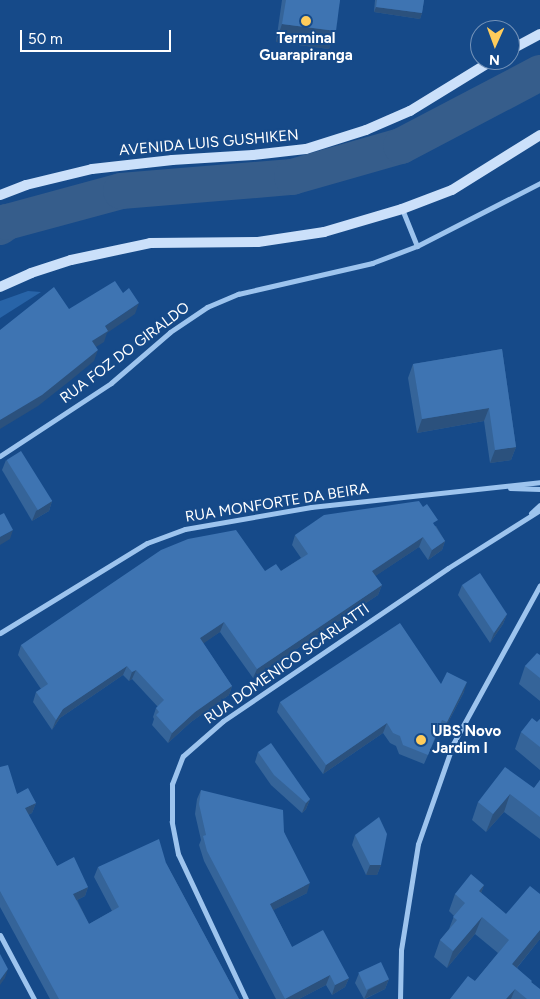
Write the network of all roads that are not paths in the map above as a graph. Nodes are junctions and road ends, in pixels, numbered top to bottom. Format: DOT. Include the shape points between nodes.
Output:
graph roads {
  1 [pos="540,34"];
  2 [pos="520,45"];
  3 [pos="476,70"];
  4 [pos="540,136"];
  5 [pos="540,183"];
  6 [pos="0,195"];
  7 [pos="402,209"];
  8 [pos="418,246"];
  9 [pos="0,287"];
  10 [pos="0,456"];
  11 [pos="540,482"];
  12 [pos="494,487"];
  13 [pos="540,489"];
  14 [pos="540,505"];
  15 [pos="540,510"];
  16 [pos="526,519"];
  17 [pos="540,585"];
  18 [pos="0,633"];
  19 [pos="0,935"];
  20 [pos="34,999"];
  21 [pos="246,999"];
  22 [pos="400,999"];
  1 -- 2 [label="main road"];
  3 -- 6 [label="main road, AVENIDA LUIS GUSHIKEN" via="410,111 366,130 306,149 92,170 26,185"];
  4 -- 7 [label="main road" via="452,190"];
  5 -- 8 [label="street, RUA FOZ DO GIRALDO"];
  7 -- 8 [label="street"];
  7 -- 9 [label="main road" via="324,232 258,242 150,243 110,250 31,273"];
  8 -- 10 [label="street, RUA FOZ DO GIRALDO" via="372,263 238,294 206,307 170,332 111,383"];
  11 -- 12 [label="street, RUA MONFORTE DA BEIRA"];
  12 -- 13 [label="street, RUA MONFORTE DA BEIRA"];
  12 -- 18 [label="street, RUA MONFORTE DA BEIRA" via="312,507 185,529 147,543"];
  14 -- 16 [label="street, RUA DOMENICO SCARLATTI"];
  15 -- 16 [label="street, RUA DOMENICO SCARLATTI"];
  16 -- 21 [label="street, RUA DOMENICO SCARLATTI" via="223,721 183,756 172,784 172,822 178,854"];
  17 -- 22 [label="street" via="453,744 418,844 402,950"];
  19 -- 20 [label="street"];
}
